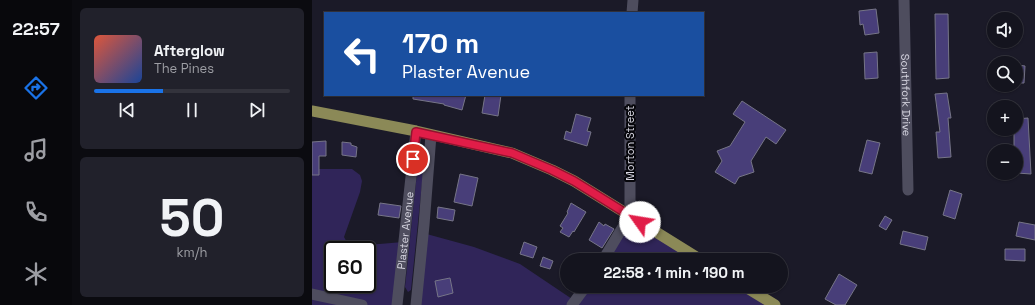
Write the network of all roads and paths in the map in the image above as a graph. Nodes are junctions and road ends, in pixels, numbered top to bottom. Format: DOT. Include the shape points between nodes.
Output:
graph roads {
  1 [pos="632,0"];
  2 [pos="904,0"];
  3 [pos="632,12"];
  4 [pos="630,96"];
  5 [pos="312,112"];
  6 [pos="416,132"];
  7 [pos="431,135"];
  8 [pos="908,190"];
  9 [pos="630,215"];
  10 [pos="607,253"];
  11 [pos="690,253"];
  12 [pos="581,293"];
  13 [pos="755,293"];
  14 [pos="312,294"];
  15 [pos="362,305"];
  16 [pos="397,305"];
  17 [pos="416,305"];
  18 [pos="572,305"];
  19 [pos="775,305"];
  1 -- 3 [label="street"];
  2 -- 8 [label="street, Southfork Drive"];
  4 -- 9 [label="street, Morton Street"];
  5 -- 6 [label="main road"];
  6 -- 7 [label="main road"];
  6 -- 16 [label="street, Plaster Avenue"];
  7 -- 9 [label="main road" via="512,153 574,181"];
  7 -- 17 [label="street, Plaster Avenue"];
  9 -- 10 [label="street"];
  9 -- 11 [label="main road"];
  12 -- 18 [label="street"];
  13 -- 19 [label="main road"];
  14 -- 15 [label="street"];
}
